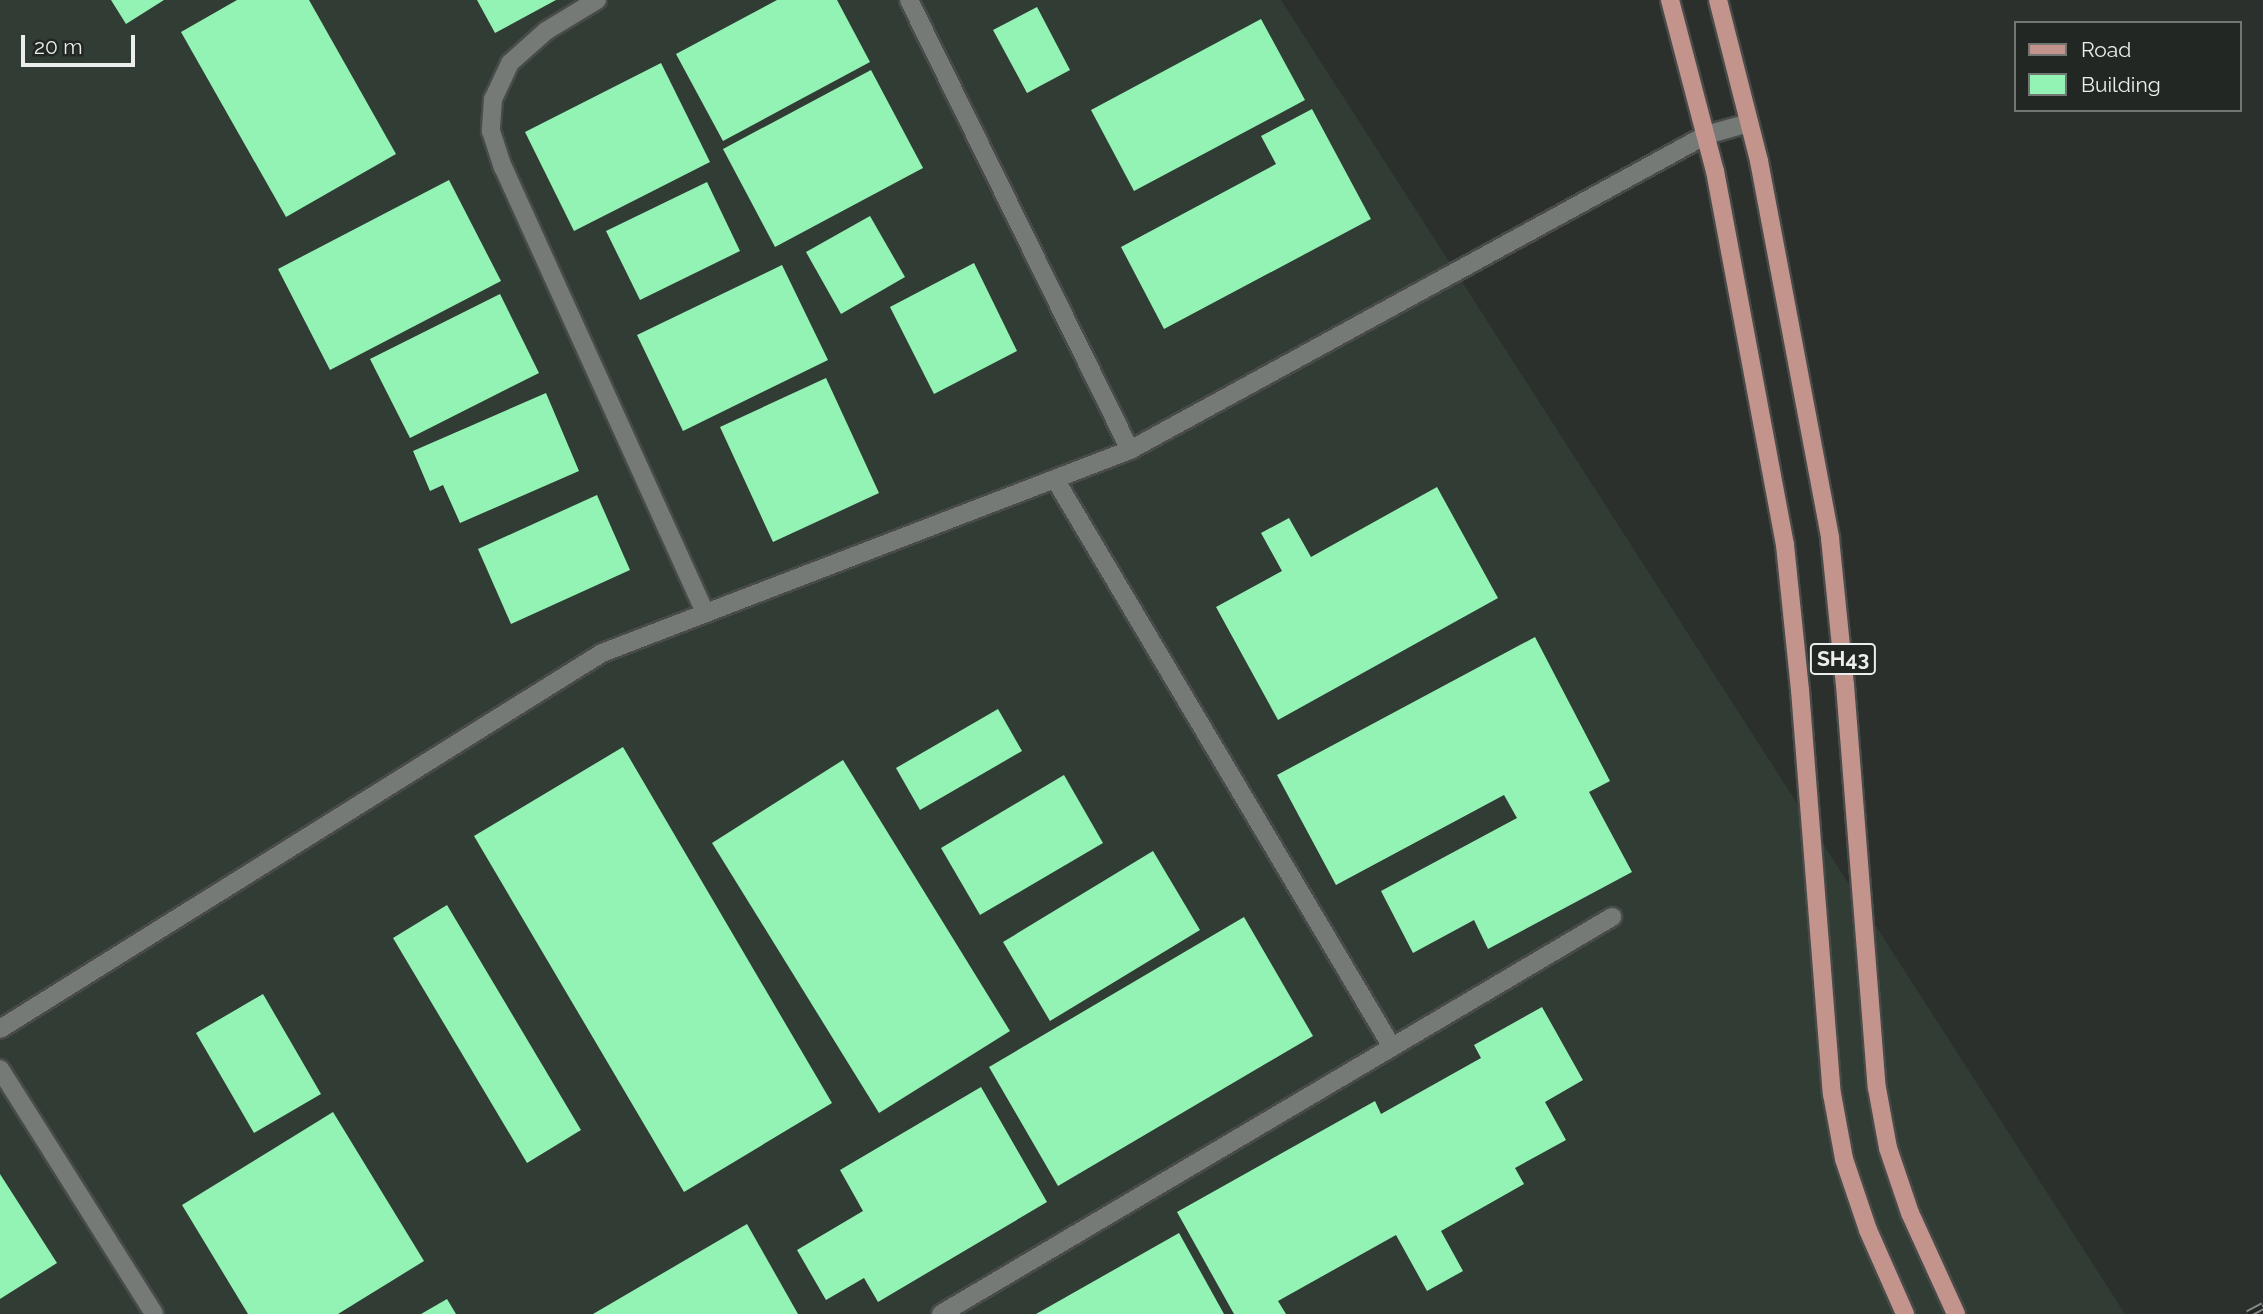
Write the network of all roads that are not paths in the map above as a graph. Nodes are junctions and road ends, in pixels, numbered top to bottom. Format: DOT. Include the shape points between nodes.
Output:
graph roads {
  1 [pos="597,0"];
  2 [pos="909,0"];
  3 [pos="1670,0"];
  4 [pos="1718,0"];
  5 [pos="1749,123"];
  6 [pos="1706,135"];
  7 [pos="1130,450"];
  8 [pos="1055,480"];
  9 [pos="705,613"];
  10 [pos="1612,917"];
  11 [pos="0,1029"];
  12 [pos="1392,1047"];
  13 [pos="0,1069"];
  14 [pos="154,1314"];
  15 [pos="942,1314"];
  16 [pos="1905,1314"];
  17 [pos="1956,1314"];
  1 -- 9 [label="street" via="546,31 510,63 492,99 491,131 503,167"];
  2 -- 7 [label="street"];
  3 -- 6 [label="main road, SH43"];
  4 -- 5 [label="main road, SH43"];
  5 -- 6 [label="street"];
  5 -- 17 [label="main road, SH43" via="1830,538 1877,1088 1888,1148 1910,1213"];
  6 -- 7 [label="street"];
  6 -- 16 [label="main road, SH43" via="1786,545 1832,1094 1844,1159 1868,1230"];
  7 -- 8 [label="street"];
  8 -- 9 [label="street"];
  8 -- 12 [label="street"];
  9 -- 11 [label="street" via="602,653"];
  10 -- 12 [label="street"];
  12 -- 15 [label="street"];
  13 -- 14 [label="street"];
}
